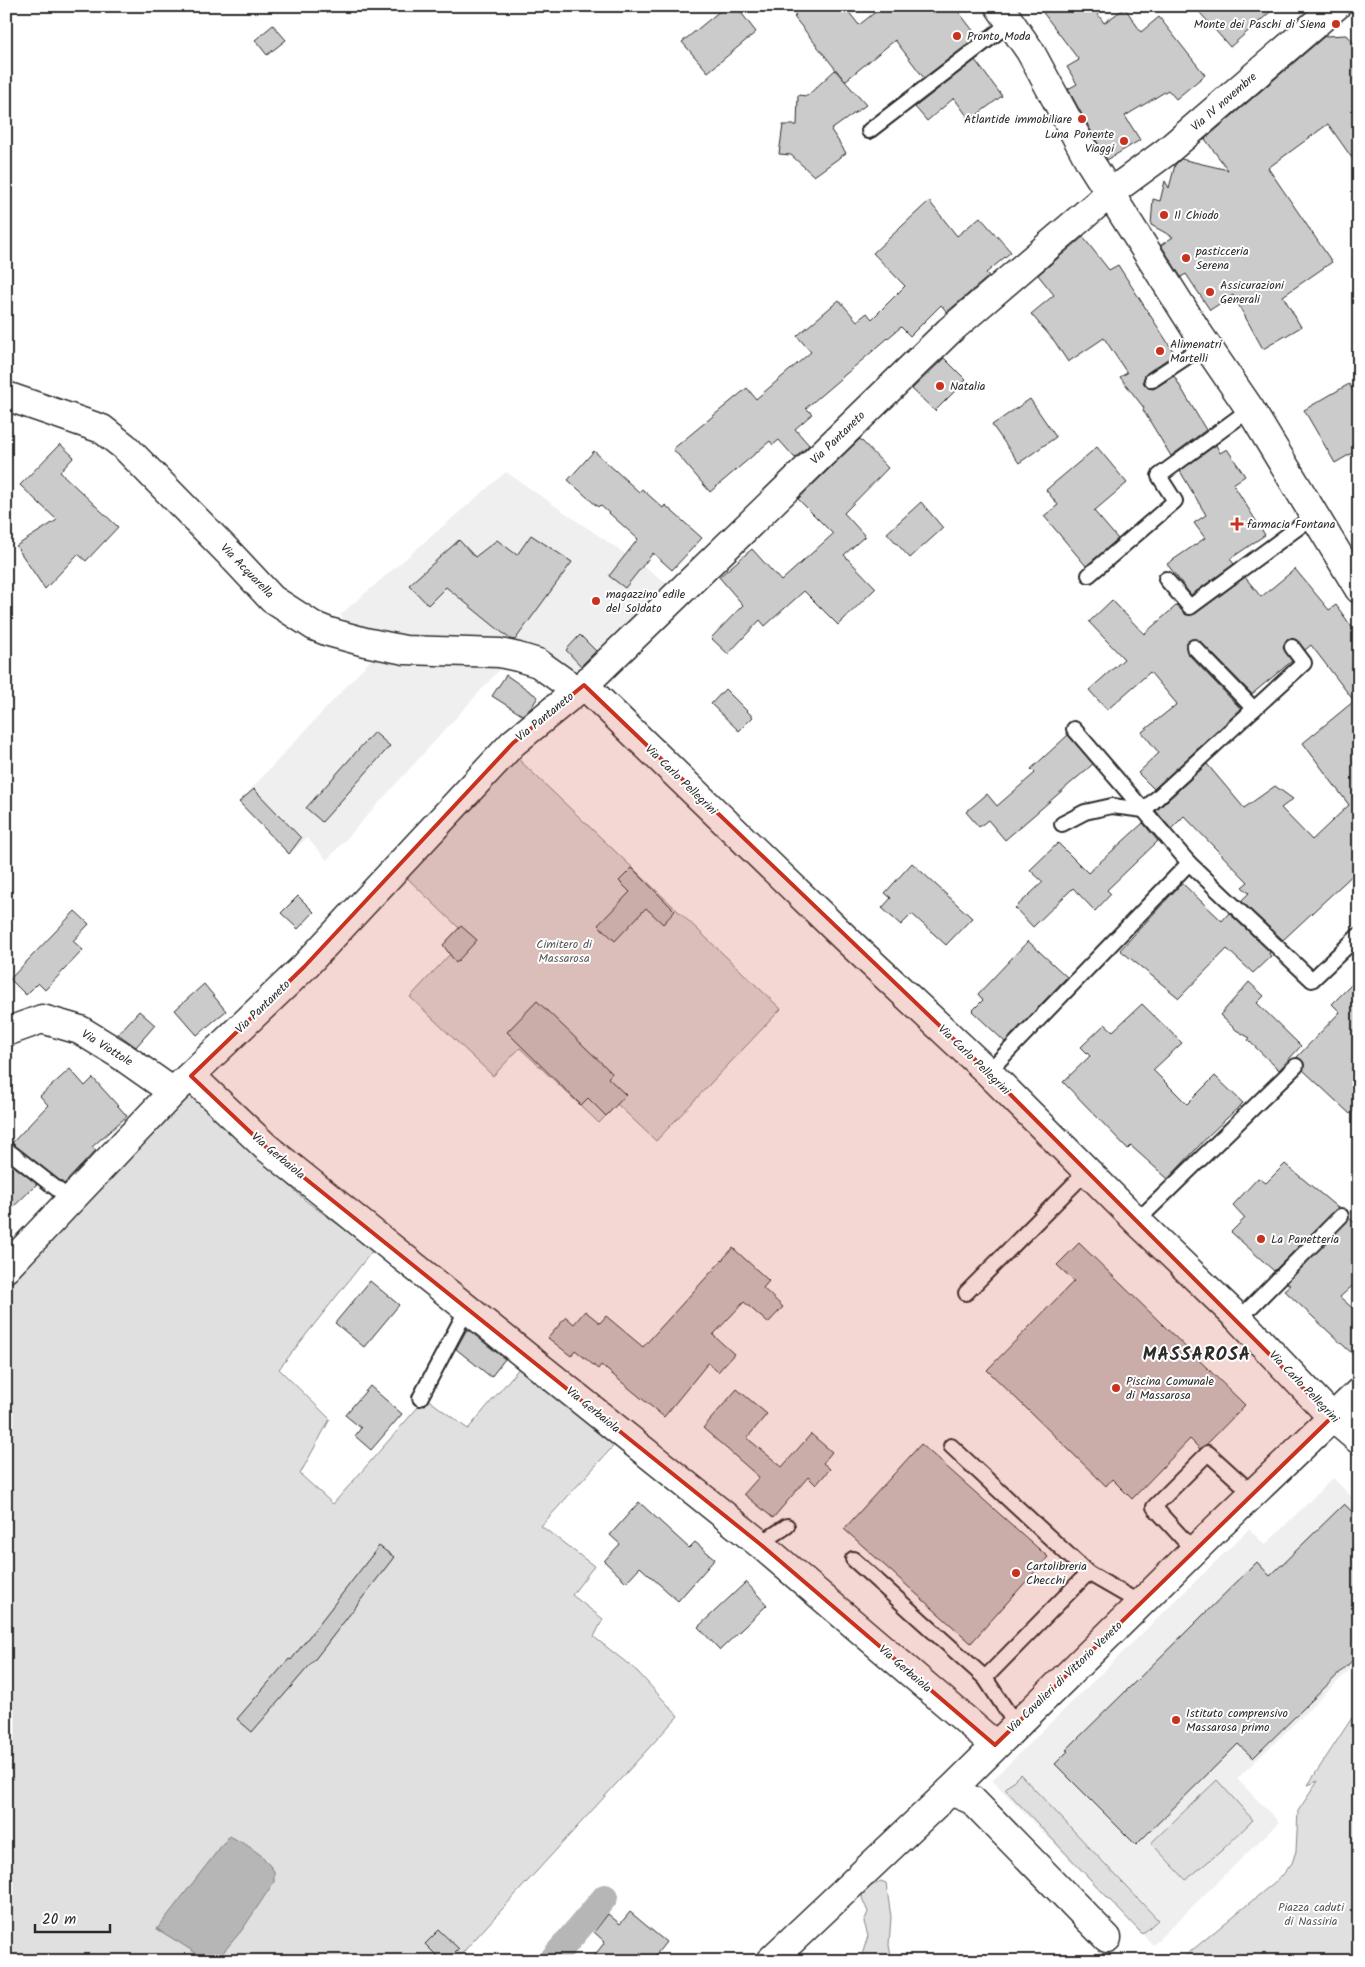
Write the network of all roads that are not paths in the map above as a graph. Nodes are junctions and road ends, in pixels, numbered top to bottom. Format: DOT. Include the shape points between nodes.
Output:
graph roads {
  1 [pos="1336,6"];
  2 [pos="1005,14"];
  3 [pos="869,130"];
  4 [pos="1110,193"];
  5 [pos="1206,344"];
  6 [pos="1152,380"];
  7 [pos="6,396"];
  8 [pos="1250,409"];
  9 [pos="1315,515"];
  10 [pos="1089,575"];
  11 [pos="1166,580"];
  12 [pos="1359,589"];
  13 [pos="1194,647"];
  14 [pos="1292,647"];
  15 [pos="580,688"];
  16 [pos="1254,709"];
  17 [pos="1074,729"];
  18 [pos="1144,810"];
  19 [pos="1062,824"];
  20 [pos="1189,863"];
  21 [pos="1359,935"];
  22 [pos="9,1034"];
  23 [pos="1296,1066"];
  24 [pos="988,1072"];
  25 [pos="182,1084"];
  26 [pos="6,1149"];
  27 [pos="1087,1171"];
  28 [pos="71,1200"];
  29 [pos="1341,1216"];
  30 [pos="1136,1221"];
  31 [pos="6,1268"];
  32 [pos="966,1294"];
  33 [pos="467,1309"];
  34 [pos="1239,1319"];
  35 [pos="1359,1392"];
  36 [pos="420,1398"];
  37 [pos="1332,1417"];
  38 [pos="1359,1440"];
  39 [pos="951,1446"];
  40 [pos="1253,1494"];
  41 [pos="787,1526"];
  42 [pos="760,1544"];
  43 [pos="1194,1551"];
  44 [pos="854,1559"];
  45 [pos="1088,1573"];
  46 [pos="1140,1603"];
  47 [pos="985,1678"];
  48 [pos="1016,1725"];
  49 [pos="995,1745"];
  50 [pos="950,1791"];
  51 [pos="1107,1938"];
  52 [pos="770,1961"];
  1 -- 4 [label="street, Via IV novembre" via="1166,152"];
  2 -- 3 [label="lane"];
  2 -- 4 [label="street" via="1030,51"];
  4 -- 5 [label="street"];
  4 -- 15 [label="street, Via Pantaneto" via="949,331"];
  5 -- 6 [label="lane"];
  5 -- 8 [label="street"];
  7 -- 15 [label="street, Via Acquarella" via="102,429 125,448 272,599 314,626 365,642 406,650 500,653 518,657 538,662"];
  8 -- 9 [label="street"];
  8 -- 10 [label="lane" via="1159,476 1176,501"];
  9 -- 11 [label="lane" via="1190,607"];
  9 -- 12 [label="street"];
  13 -- 16 [label="lane"];
  14 -- 16 [label="lane" via="1304,663"];
  15 -- 24 [label="street, Via Carlo Pellegrini"];
  15 -- 25 [label="street, Via Pantaneto" via="513,743 304,967"];
  16 -- 18 [label="lane"];
  17 -- 18 [label="lane"];
  18 -- 19 [label="lane" via="1112,806 1085,812"];
  18 -- 20 [label="lane"];
  20 -- 21 [label="lane" via="1312,980"];
  20 -- 24 [label="lane"];
  22 -- 25 [label="street, Via Viottole" via="42,1019 80,1030 119,1054"];
  23 -- 30 [label="lane"];
  24 -- 27 [label="street, Via Carlo Pellegrini"];
  25 -- 28 [label="street, Via Pantaneto"];
  25 -- 33 [label="street, Via Gerbaiola" via="266,1147"];
  26 -- 28 [label="lane"];
  27 -- 30 [label="street, Via Carlo Pellegrini"];
  27 -- 32 [label="lane"];
  28 -- 31 [label="street, Via Pantaneto"];
  29 -- 34 [label="lane"];
  30 -- 34 [label="street, Via Carlo Pellegrini"];
  33 -- 36 [label="lane"];
  33 -- 42 [label="street, Via Gerbaiola"];
  34 -- 37 [label="street, Via Carlo Pellegrini"];
  35 -- 37 [label="street, Via Cavalieri di Vittorio Veneto"];
  37 -- 38 [label="street, Via Carlo Pellegrini"];
  37 -- 40 [label="street, Via Cavalieri di Vittorio Veneto"];
  39 -- 45 [label="lane"];
  40 -- 43 [label="street, Via Cavalieri di Vittorio Veneto"];
  40 -- 43 [label="lane" via="1208,1453 1154,1507"];
  41 -- 42 [label="lane"];
  42 -- 49 [label="street, Via Gerbaiola"];
  43 -- 46 [label="street, Via Cavalieri di Vittorio Veneto"];
  44 -- 47 [label="lane"];
  45 -- 46 [label="lane"];
  45 -- 47 [label="lane"];
  46 -- 48 [label="street, Via Cavalieri di Vittorio Veneto"];
  47 -- 48 [label="lane"];
  48 -- 49 [label="street, Via Cavalieri di Vittorio Veneto"];
  49 -- 50 [label="street, Via Cavalieri di Vittorio Veneto"];
  50 -- 51 [label="street" via="972,1800"];
  50 -- 52 [label="street, Via Cavalieri di Vittorio Veneto"];
}
